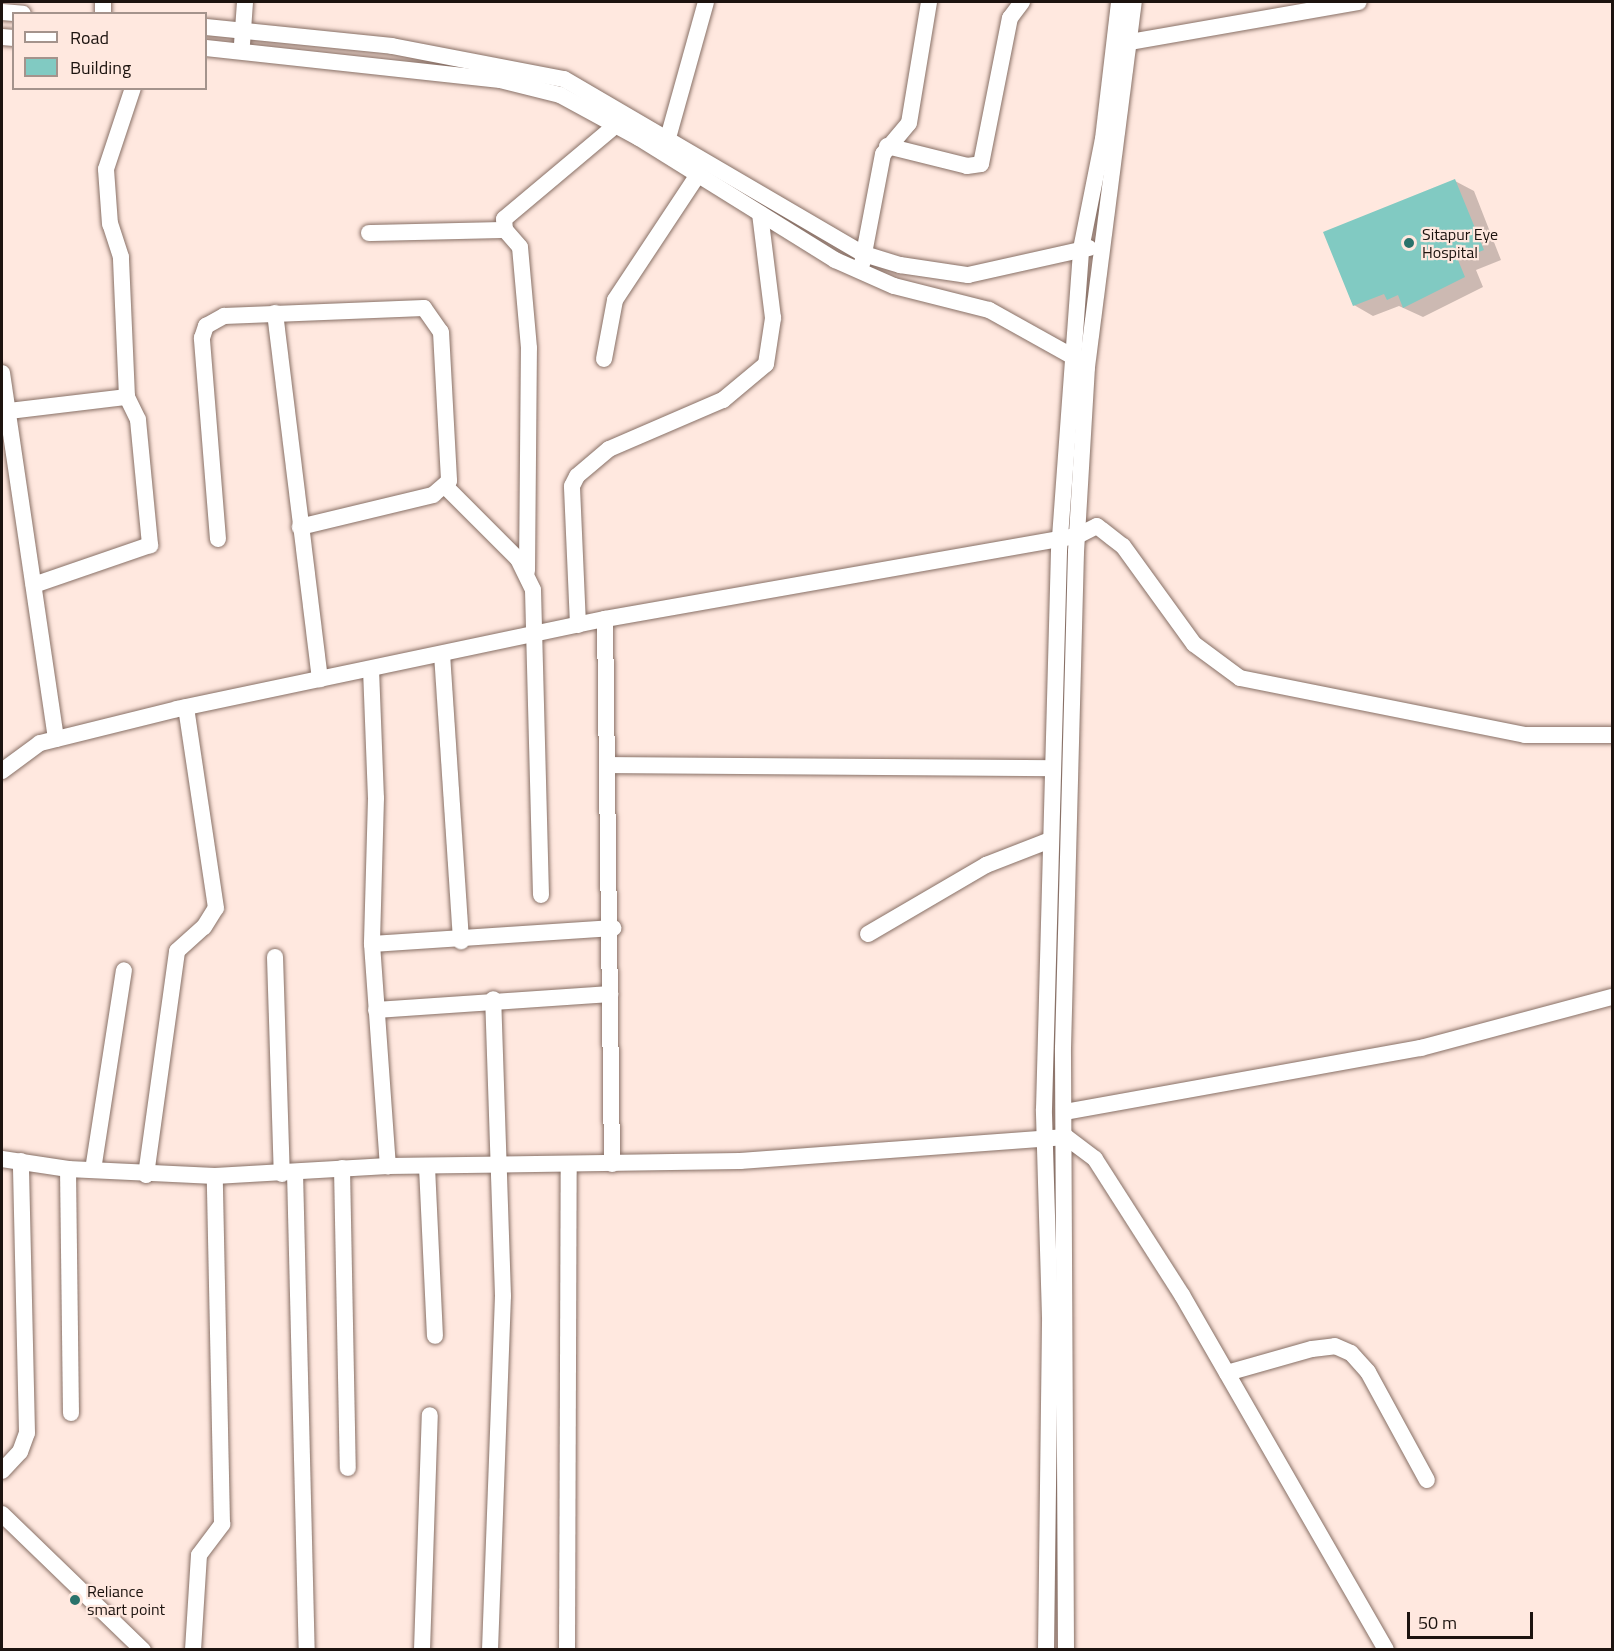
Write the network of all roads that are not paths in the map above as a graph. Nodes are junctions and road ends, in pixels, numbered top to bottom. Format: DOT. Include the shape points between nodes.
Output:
graph roads {
  1 [pos="245,2"];
  2 [pos="706,2"];
  3 [pos="929,2"];
  4 [pos="1019,2"];
  5 [pos="1119,2"];
  6 [pos="1134,2"];
  7 [pos="1359,2"];
  8 [pos="207,27"];
  9 [pos="243,33"];
  10 [pos="1130,42"];
  11 [pos="207,48"];
  12 [pos="242,51"];
  13 [pos="132,90"];
  14 [pos="616,125"];
  15 [pos="668,138"];
  16 [pos="887,146"];
  17 [pos="698,176"];
  18 [pos="760,214"];
  19 [pos="505,230"];
  20 [pos="369,233"];
  21 [pos="1100,246"];
  22 [pos="1081,249"];
  23 [pos="864,254"];
  24 [pos="860,271"];
  25 [pos="275,313"];
  26 [pos="1070,354"];
  27 [pos="604,359"];
  28 [pos="1087,367"];
  29 [pos="2,373"];
  30 [pos="127,397"];
  31 [pos="9,411"];
  32 [pos="445,486"];
  33 [pos="300,528"];
  34 [pos="1077,536"];
  35 [pos="1059,538"];
  36 [pos="218,539"];
  37 [pos="526,571"];
  38 [pos="33,585"];
  39 [pos="605,619"];
  40 [pos="578,625"];
  41 [pos="535,634"];
  42 [pos="442,654"];
  43 [pos="371,669"];
  44 [pos="320,679"];
  45 [pos="186,707"];
  46 [pos="1612,735"];
  47 [pos="56,739"];
  48 [pos="9,752"];
  49 [pos="609,765"];
  50 [pos="1051,768"];
  51 [pos="2,771"];
  52 [pos="1050,840"];
  53 [pos="541,895"];
  54 [pos="613,928"];
  55 [pos="868,934"];
  56 [pos="461,941"];
  57 [pos="372,944"];
  58 [pos="275,957"];
  59 [pos="124,970"];
  60 [pos="610,994"];
  61 [pos="1612,997"];
  62 [pos="493,999"];
  63 [pos="376,1010"];
  64 [pos="1065,1112"];
  65 [pos="1044,1135"];
  66 [pos="1066,1137"];
  67 [pos="2,1159"];
  68 [pos="21,1161"];
  69 [pos="495,1163"];
  70 [pos="612,1164"];
  71 [pos="569,1165"];
  72 [pos="388,1166"];
  73 [pos="428,1167"];
  74 [pos="342,1168"];
  75 [pos="68,1169"];
  76 [pos="93,1170"];
  77 [pos="288,1173"];
  78 [pos="146,1175"];
  79 [pos="215,1176"];
  80 [pos="435,1336"];
  81 [pos="1227,1373"];
  82 [pos="71,1413"];
  83 [pos="430,1415"];
  84 [pos="348,1468"];
  85 [pos="2,1471"];
  86 [pos="1427,1479"];
  87 [pos="2,1514"];
  88 [pos="143,1650"];
  89 [pos="193,1650"];
  90 [pos="307,1650"];
  91 [pos="422,1650"];
  92 [pos="490,1650"];
  93 [pos="567,1650"];
  94 [pos="1046,1650"];
  95 [pos="1066,1650"];
  96 [pos="1386,1650"];
  1 -- 9 [label="street"];
  2 -- 15 [label="street"];
  3 -- 16 [label="street" via="909,123"];
  4 -- 16 [label="street" via="1006,36 981,164 967,166"];
  5 -- 22 [label="street" via="1103,139"];
  6 -- 10 [label="street"];
  7 -- 10 [label="street"];
  8 -- 9 [label="street"];
  9 -- 12 [label="street"];
  9 -- 15 [label="street" via="392,46 531,70 564,79"];
  10 -- 21 [label="street"];
  11 -- 12 [label="street"];
  12 -- 14 [label="street" via="501,80 560,96"];
  13 -- 30 [label="street" via="106,169 110,224 121,257"];
  14 -- 17 [label="street"];
  14 -- 19 [label="street" via="509,213"];
  15 -- 23 [label="street"];
  16 -- 23 [label="street"];
  17 -- 18 [label="street"];
  17 -- 27 [label="street" via="615,300"];
  18 -- 24 [label="street"];
  18 -- 40 [label="street" via="772,318 766,364 723,400 609,450 577,476 572,486"];
  19 -- 20 [label="street"];
  19 -- 37 [label="street" via="520,247 529,348"];
  21 -- 22 [label="street"];
  21 -- 28 [label="street"];
  22 -- 23 [label="street" via="968,275"];
  22 -- 26 [label="street"];
  23 -- 24 [label="street"];
  24 -- 26 [label="street" via="894,286 989,310"];
  25 -- 32 [label="street" via="413,305 436,318 441,333 452,474"];
  25 -- 33 [label="street"];
  25 -- 36 [label="street" via="214,318 202,338"];
  26 -- 28 [label="street"];
  26 -- 35 [label="street"];
  28 -- 34 [label="street"];
  29 -- 31 [label="street"];
  30 -- 31 [label="street"];
  30 -- 38 [label="street" via="138,420 150,545"];
  31 -- 38 [label="street"];
  32 -- 33 [label="street" via="433,495"];
  32 -- 37 [label="street"];
  33 -- 44 [label="street"];
  34 -- 35 [label="street"];
  34 -- 46 [label="street" via="1097,526 1113,535 1183,632 1240,678 1525,735"];
  34 -- 64 [label="street"];
  35 -- 39 [label="street"];
  35 -- 50 [label="street"];
  37 -- 41 [label="street"];
  38 -- 47 [label="street"];
  39 -- 40 [label="street"];
  39 -- 49 [label="street"];
  40 -- 41 [label="street"];
  41 -- 42 [label="street"];
  41 -- 53 [label="street"];
  42 -- 43 [label="street"];
  42 -- 56 [label="street"];
  43 -- 44 [label="street"];
  43 -- 57 [label="street" via="376,798"];
  44 -- 45 [label="street"];
  45 -- 47 [label="street"];
  45 -- 78 [label="street" via="216,908 204,927 177,951"];
  47 -- 48 [label="street"];
  48 -- 51 [label="street"];
  49 -- 50 [label="street"];
  49 -- 54 [label="street"];
  50 -- 52 [label="street"];
  52 -- 55 [label="street" via="986,865"];
  52 -- 65 [label="street"];
  54 -- 56 [label="street"];
  54 -- 60 [label="street"];
  56 -- 57 [label="street"];
  57 -- 63 [label="street"];
  58 -- 77 [label="street"];
  59 -- 76 [label="street"];
  60 -- 62 [label="street"];
  60 -- 70 [label="street"];
  61 -- 64 [label="street" via="1421,1048"];
  62 -- 63 [label="street"];
  62 -- 69 [label="street"];
  63 -- 72 [label="street"];
  64 -- 66 [label="street"];
  65 -- 66 [label="street"];
  65 -- 70 [label="street" via="989,1144"];
  65 -- 94 [label="street" via="1050,1317"];
  66 -- 81 [label="street" via="1095,1159"];
  66 -- 95 [label="street"];
  67 -- 68 [label="street"];
  68 -- 75 [label="street"];
  68 -- 85 [label="street" via="27,1432 20,1452"];
  69 -- 71 [label="street"];
  69 -- 73 [label="street"];
  69 -- 92 [label="street" via="503,1296"];
  70 -- 71 [label="street"];
  71 -- 93 [label="street"];
  72 -- 73 [label="street"];
  72 -- 74 [label="street"];
  73 -- 80 [label="street"];
  74 -- 77 [label="street"];
  74 -- 84 [label="street"];
  75 -- 76 [label="street"];
  75 -- 82 [label="street"];
  76 -- 78 [label="street"];
  77 -- 79 [label="street"];
  77 -- 90 [label="street"];
  78 -- 79 [label="street"];
  79 -- 89 [label="street" via="222,1524 199,1555"];
  81 -- 86 [label="street" via="1312,1349 1335,1346 1351,1353 1368,1372"];
  81 -- 96 [label="street"];
  83 -- 91 [label="street"];
  87 -- 88 [label="street"];
}
